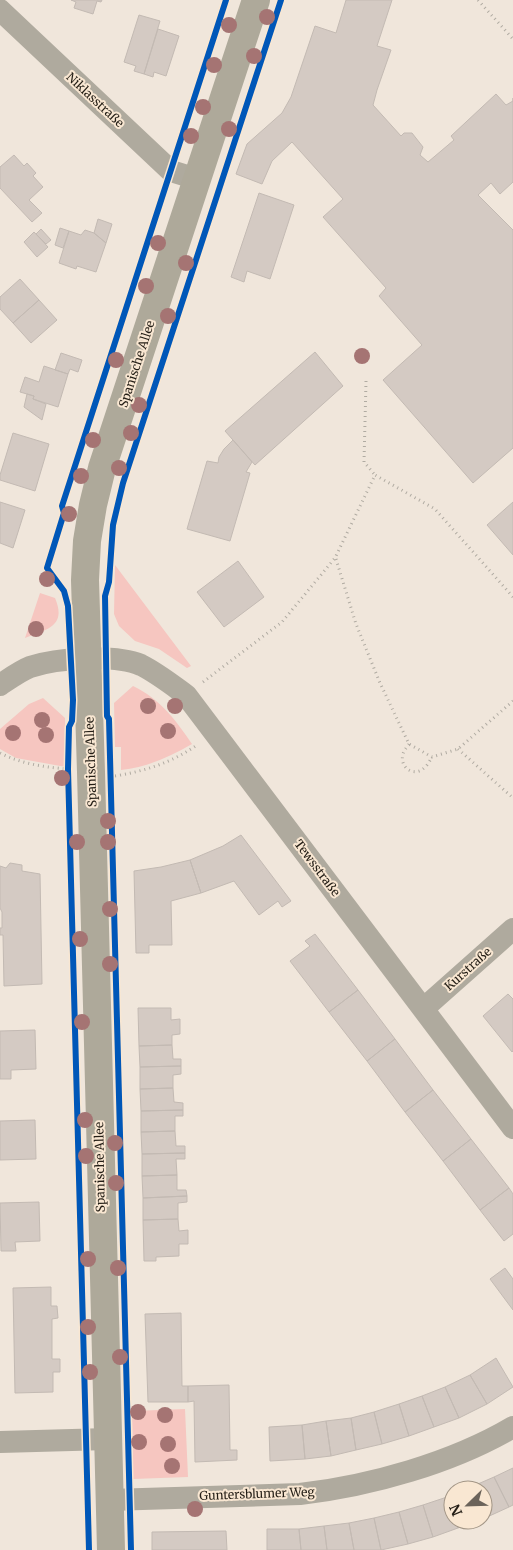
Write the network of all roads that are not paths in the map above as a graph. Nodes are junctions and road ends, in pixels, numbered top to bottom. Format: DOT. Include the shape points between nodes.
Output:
graph roads {
  1 [pos="256,0"];
  2 [pos="4,22"];
  3 [pos="197,180"];
  4 [pos="88,659"];
  5 [pos="0,685"];
  6 [pos="513,928"];
  7 [pos="423,1009"];
  8 [pos="513,1128"];
  9 [pos="513,1426"];
  10 [pos="108,1439"];
  11 [pos="0,1442"];
  12 [pos="110,1500"];
  13 [pos="111,1550"];
  1 -- 3 [label="main road, Spanische Allee"];
  2 -- 3 [label="street, Niklasstraße" via="171,171"];
  3 -- 4 [label="main road, Spanische Allee" via="92,505 85,580"];
  4 -- 5 [label="street, Tewsstraße" via="56,660 28,668"];
  4 -- 7 [label="street, Tewsstraße" via="123,660 140,665 186,695"];
  4 -- 10 [label="main road, Spanische Allee"];
  6 -- 7 [label="street, Kurstraße"];
  7 -- 8 [label="street, Tewsstraße"];
  9 -- 12 [label="street, Guntersblumer Weg" via="463,1452 396,1475 326,1491"];
  10 -- 11 [label="street"];
  10 -- 12 [label="main road, Spanische Allee"];
  12 -- 13 [label="main road, Spanische Allee"];
}
